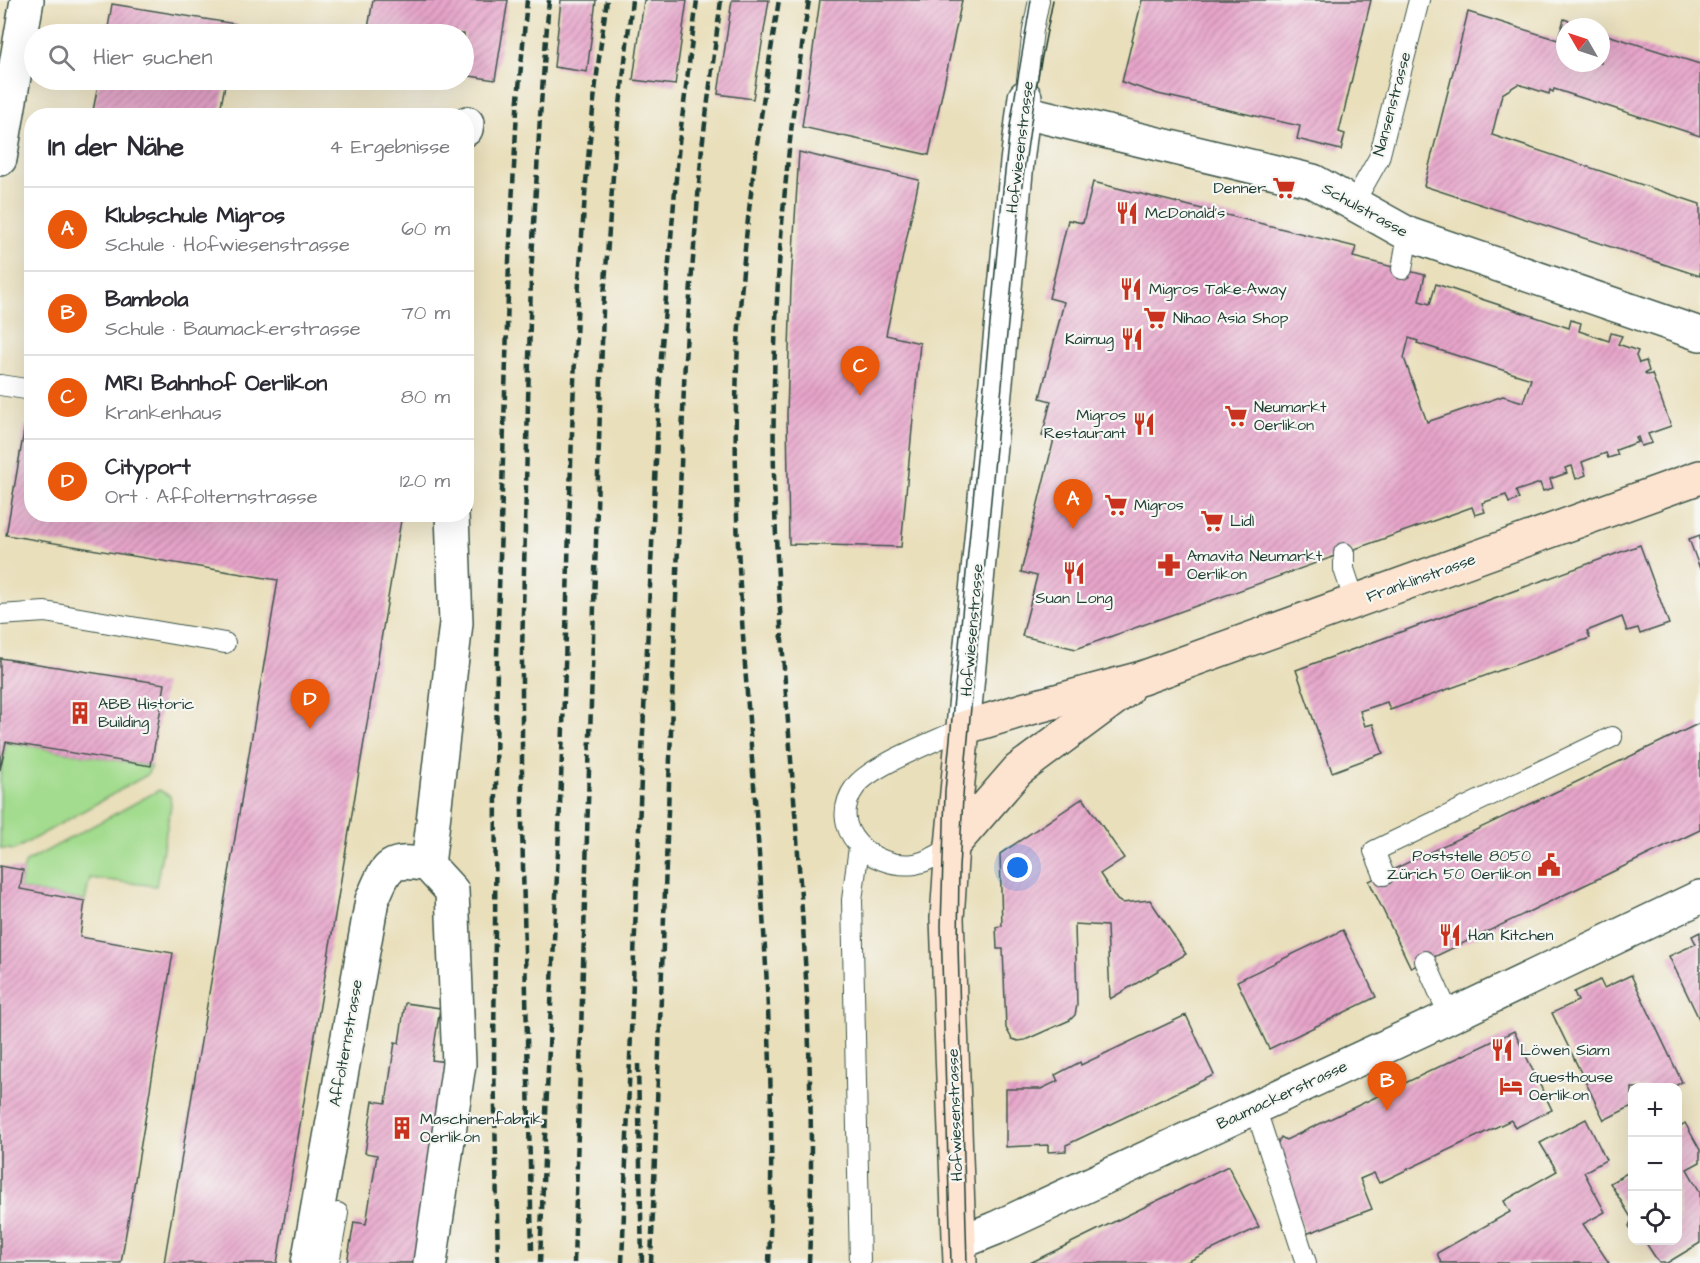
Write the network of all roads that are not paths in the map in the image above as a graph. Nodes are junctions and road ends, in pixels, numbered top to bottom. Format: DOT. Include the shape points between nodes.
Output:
graph roads {
  1 [pos="27,0"];
  2 [pos="1040,0"];
  3 [pos="1419,0"];
  4 [pos="1024,104"];
  5 [pos="0,159"];
  6 [pos="1353,204"];
  7 [pos="1408,234"];
  8 [pos="1402,269"];
  9 [pos="1700,334"];
  10 [pos="0,385"];
  11 [pos="24,389"];
  12 [pos="1700,477"];
  13 [pos="452,522"];
  14 [pos="1344,553"];
  15 [pos="1355,602"];
  16 [pos="0,615"];
  17 [pos="225,643"];
  18 [pos="1142,678"];
  19 [pos="963,728"];
  20 [pos="1612,736"];
  21 [pos="952,846"];
  22 [pos="859,847"];
  23 [pos="428,865"];
  24 [pos="1384,875"];
  25 [pos="1700,897"];
  26 [pos="1425,961"];
  27 [pos="1450,1017"];
  28 [pos="1255,1107"];
  29 [pos="338,1213"];
  30 [pos="960,1253"];
  31 [pos="308,1263"];
  32 [pos="329,1263"];
  33 [pos="430,1263"];
  34 [pos="860,1263"];
  35 [pos="1306,1263"];
  1 -- 5 [label="street"];
  2 -- 4 [label="lane, Hofwiesenstrasse"];
  3 -- 6 [label="lane, Nansenstrasse" via="1379,158"];
  4 -- 6 [label="street, Schulstrasse" via="1291,174 1313,181"];
  4 -- 19 [label="street, Hofwiesenstrasse"];
  6 -- 7 [label="street, Schulstrasse"];
  7 -- 8 [label="lane"];
  7 -- 9 [label="street, Schulstrasse"];
  10 -- 11 [label="lane"];
  12 -- 15 [label="street, Franklinstrasse"];
  13 -- 23 [label="street" via="456,623"];
  14 -- 15 [label="lane" via="1344,569"];
  15 -- 18 [label="street, Franklinstrasse"];
  16 -- 17 [label="lane" via="45,612"];
  18 -- 19 [label="street, Franklinstrasse"];
  18 -- 21 [label="street, Franklinstrasse" via="1018,770"];
  19 -- 21 [label="street, Hofwiesenstrasse"];
  19 -- 22 [label="lane" via="882,767 855,787 846,818"];
  20 -- 24 [label="lane" via="1374,851"];
  21 -- 22 [label="lane" via="914,864 885,862"];
  21 -- 30 [label="street, Hofwiesenstrasse" via="947,918"];
  22 -- 34 [label="lane" via="852,900"];
  23 -- 31 [label="street, Affolternstrasse" via="397,863 385,870 372,900"];
  23 -- 33 [label="street" via="452,891 459,1064"];
  25 -- 27 [label="street, Baumackerstrasse"];
  26 -- 27 [label="lane"];
  27 -- 28 [label="street, Baumackerstrasse"];
  28 -- 30 [label="street, Baumackerstrasse" via="1006,1223"];
  28 -- 35 [label="lane"];
  29 -- 32 [label="lane"];
}
